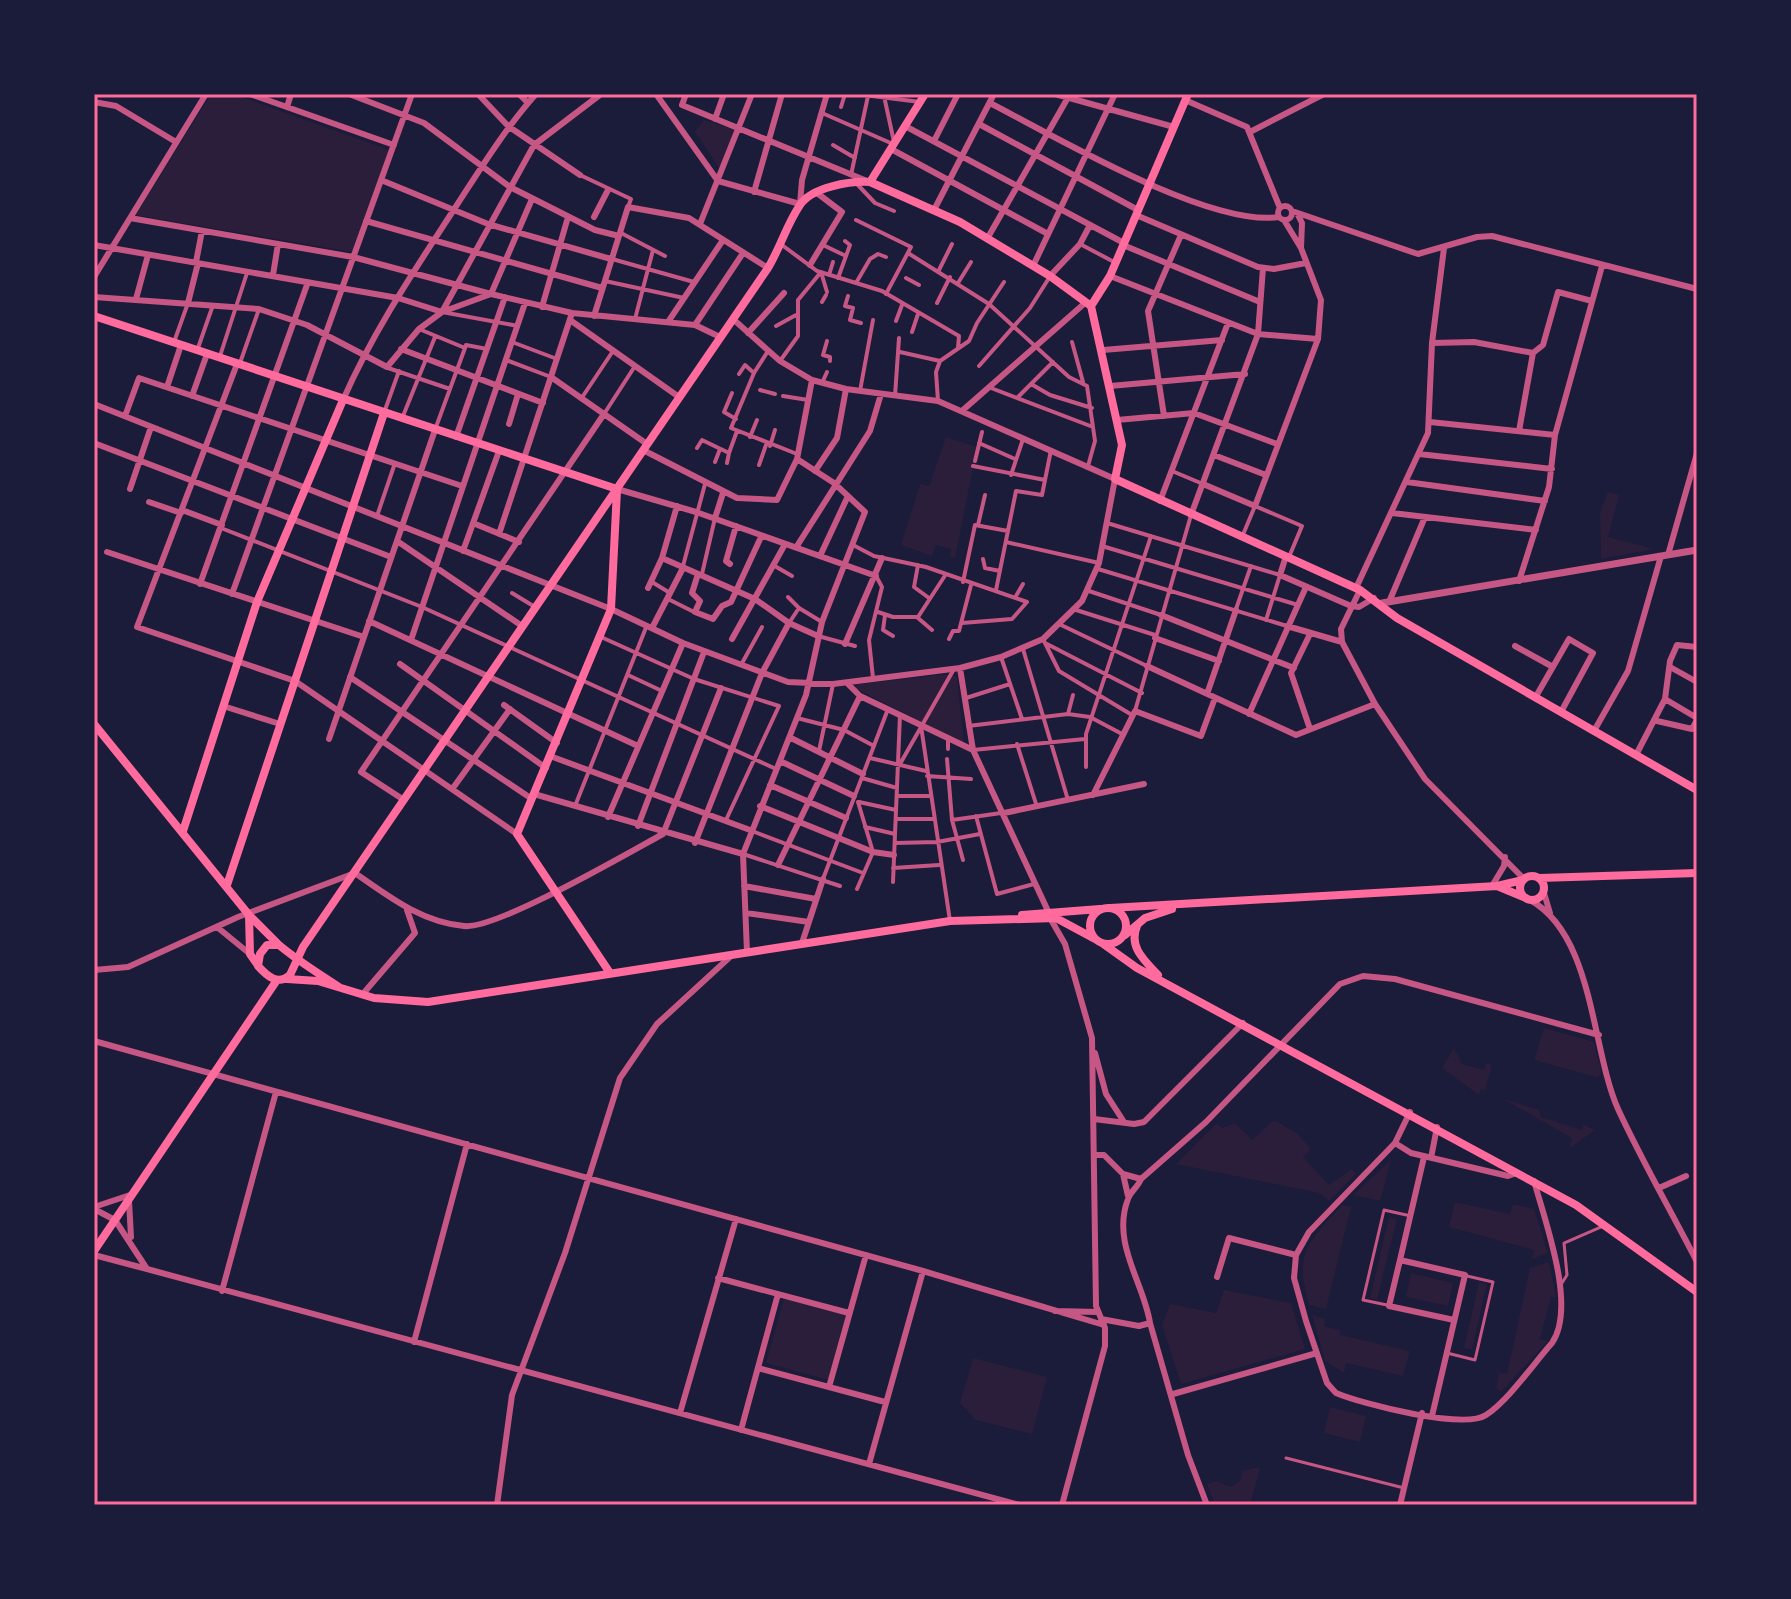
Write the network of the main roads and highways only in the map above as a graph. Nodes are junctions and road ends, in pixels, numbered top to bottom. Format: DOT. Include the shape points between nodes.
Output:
graph roads {
  1 [pos="1187,97"];
  2 [pos="923,98"];
  3 [pos="870,182"];
  4 [pos="1088,304"];
  5 [pos="94,316"];
  6 [pos="343,400"];
  7 [pos="384,413"];
  8 [pos="617,489"];
  9 [pos="94,724"];
  10 [pos="1697,790"];
  11 [pos="183,831"];
  12 [pos="1697,873"];
  13 [pos="1540,878"];
  14 [pos="1524,879"];
  15 [pos="1567,879"];
  16 [pos="227,885"];
  17 [pos="1495,886"];
  18 [pos="1544,892"];
  19 [pos="1528,899"];
  20 [pos="1192,905"];
  21 [pos="1105,909"];
  22 [pos="1065,911"];
  23 [pos="249,915"];
  24 [pos="1049,915"];
  25 [pos="1066,922"];
  26 [pos="1132,930"];
  27 [pos="1098,941"];
  28 [pos="279,945"];
  29 [pos="295,960"];
  30 [pos="258,966"];
  31 [pos="610,973"];
  32 [pos="282,980"];
  33 [pos="1165,981"];
  34 [pos="339,987"];
  35 [pos="94,1252"];
  36 [pos="1695,1287"];
  1 -- 4 [label="main road" via="1110,276"];
  2 -- 3 [label="main road"];
  3 -- 4 [label="main road" via="987,239"];
  3 -- 8 [label="main road" via="853,178 800,204 768,268"];
  4 -- 10 [label="main road" via="1122,445 1115,479 1386,603 1397,618"];
  5 -- 6 [label="main road"];
  6 -- 7 [label="main road"];
  6 -- 11 [label="main road" via="257,602"];
  7 -- 8 [label="main road"];
  7 -- 16 [label="main road"];
  8 -- 29 [label="main road"];
  8 -- 31 [label="main road" via="611,609 517,834"];
  9 -- 11 [label="main road"];
  11 -- 16 [label="main road"];
  12 -- 15 [label="main road"];
  13 -- 14 [label="main road"];
  13 -- 15 [label="main road"];
  13 -- 18 [label="main road"];
  14 -- 17 [label="main road"];
  14 -- 19 [label="main road" via="1520,888"];
  15 -- 18 [label="main road"];
  16 -- 23 [label="main road"];
  17 -- 19 [label="main road"];
  17 -- 20 [label="main road"];
  18 -- 19 [label="main road"];
  20 -- 21 [label="main road"];
  20 -- 26 [label="main road" via="1152,914"];
  21 -- 22 [label="main road"];
  21 -- 26 [label="main road" via="1120,913"];
  21 -- 27 [label="main road" via="1090,922"];
  22 -- 24 [label="main road"];
  22 -- 25 [label="main road"];
  23 -- 28 [label="main road"];
  23 -- 30 [label="main road" via="250,954"];
  24 -- 25 [label="main road"];
  24 -- 31 [label="main road" via="950,921"];
  25 -- 27 [label="main road"];
  26 -- 27 [label="main road" via="1112,944"];
  26 -- 33 [label="main road" via="1138,953"];
  27 -- 33 [label="main road"];
  28 -- 29 [label="main road"];
  28 -- 30 [label="main road" via="265,947"];
  29 -- 32 [label="main road" via="295,969"];
  29 -- 34 [label="main road"];
  30 -- 32 [label="main road"];
  31 -- 34 [label="main road" via="438,1002 400,1002"];
  32 -- 34 [label="main road" via="309,979"];
  32 -- 35 [label="main road"];
  33 -- 36 [label="main road" via="1534,1181"];
}
